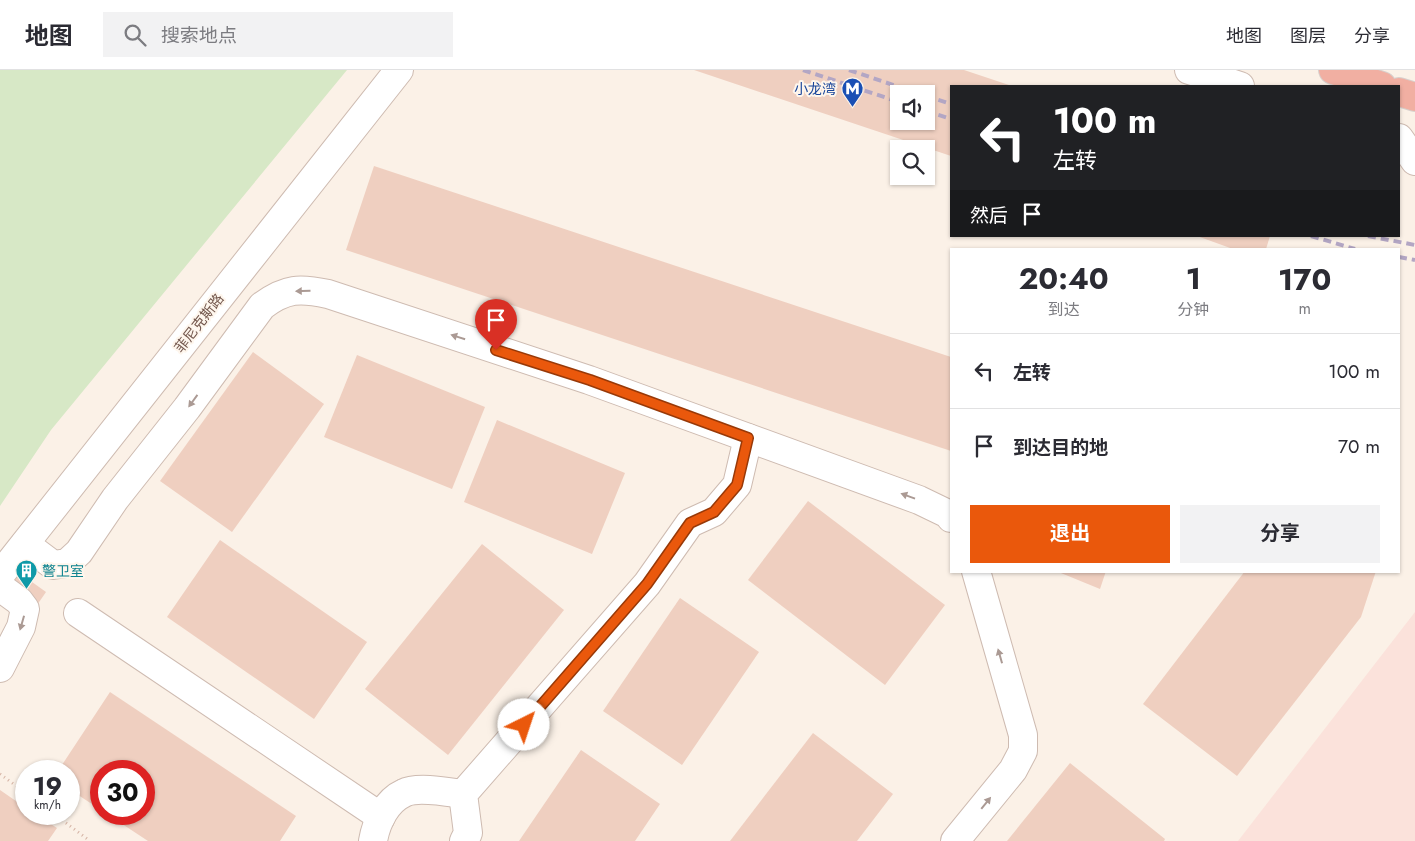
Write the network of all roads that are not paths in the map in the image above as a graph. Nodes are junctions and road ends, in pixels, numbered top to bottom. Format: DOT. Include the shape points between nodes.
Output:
graph roads {
  1 [pos="399,70"];
  2 [pos="1189,70"];
  3 [pos="1333,70"];
  4 [pos="1237,85"];
  5 [pos="1379,85"];
  6 [pos="1400,92"];
  7 [pos="1415,97"];
  8 [pos="1400,132"];
  9 [pos="1415,135"];
  10 [pos="1400,139"];
  11 [pos="1415,161"];
  12 [pos="748,438"];
  13 [pos="950,517"];
  14 [pos="25,544"];
  15 [pos="977,573"];
  16 [pos="0,576"];
  17 [pos="0,587"];
  18 [pos="78,612"];
  19 [pos="0,668"];
  20 [pos="463,794"];
  21 [pos="377,829"];
  22 [pos="464,841"];
  23 [pos="955,841"];
  1 -- 14 [label="street, 菲尼克斯路"];
  2 -- 4 [label="street"];
  3 -- 5 [label="highway"];
  6 -- 7 [label="highway"];
  8 -- 9 [label="street"];
  10 -- 11 [label="street"];
  13 -- 12 [label="street, one-way" via="919,500"];
  12 -- 14 [label="street, one-way" via="590,380 328,294 304,289 278,294 262,306 67,564 53,565"];
  12 -- 20 [label="street" via="737,485 714,512 690,523 647,584"];
  14 -- 16 [label="street, 菲尼克斯路"];
  23 -- 15 [label="street, one-way" via="1013,770 1022,751 1023,735"];
  17 -- 19 [label="street, one-way" via="19,600 25,609 22,627"];
  18 -- 21 [label="street"];
  20 -- 21 [label="street" via="437,790 404,792 386,808"];
  20 -- 22 [label="street" via="468,832"];
}
